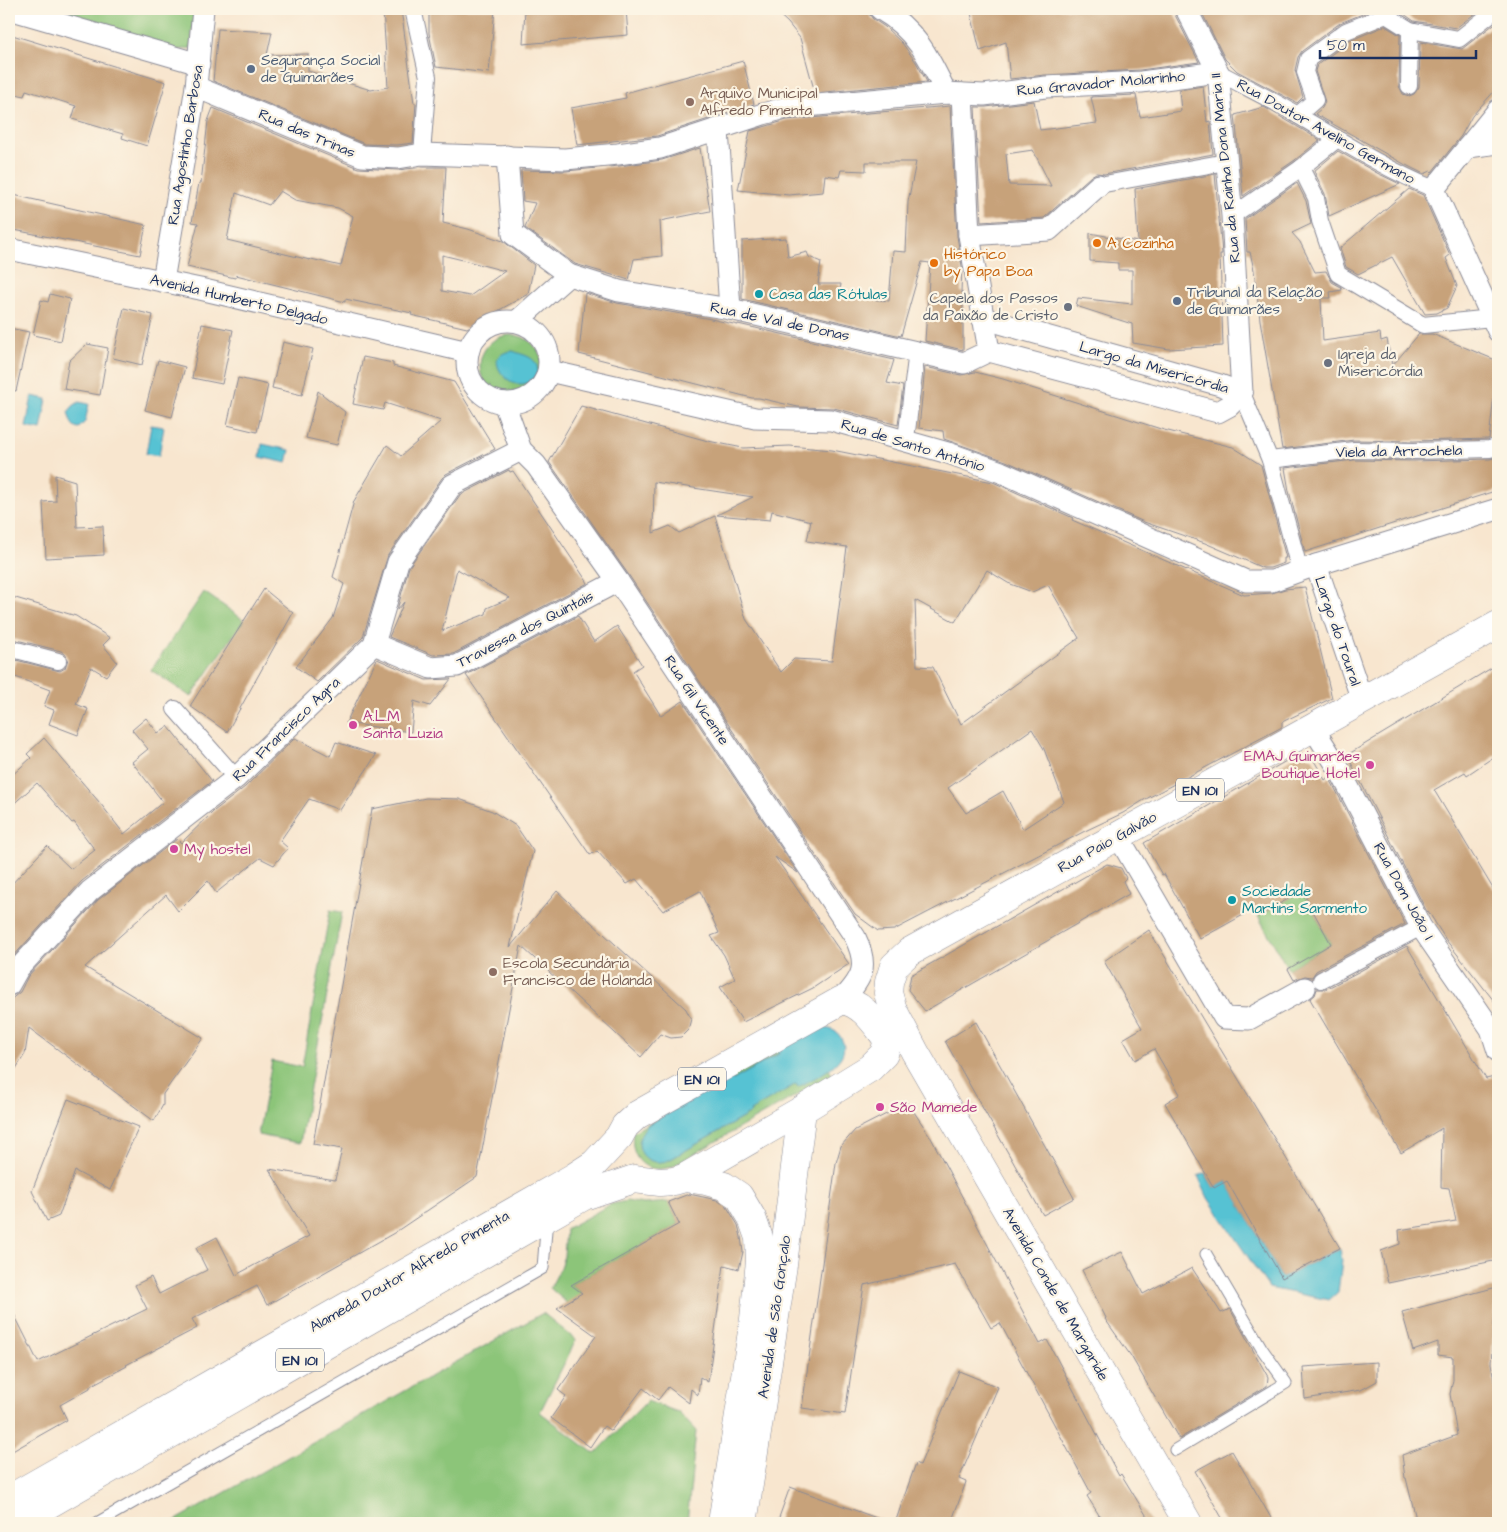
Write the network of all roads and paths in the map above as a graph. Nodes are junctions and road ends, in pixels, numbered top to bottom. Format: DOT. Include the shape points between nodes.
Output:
graph roads {
  1 [pos="9,9"];
  2 [pos="203,9"];
  3 [pos="413,9"];
  4 [pos="880,9"];
  5 [pos="1186,9"];
  6 [pos="1496,9"];
  7 [pos="1387,12"];
  8 [pos="1410,30"];
  9 [pos="199,64"];
  10 [pos="1218,72"];
  11 [pos="1409,86"];
  12 [pos="196,87"];
  13 [pos="954,93"];
  14 [pos="1498,110"];
  15 [pos="1298,115"];
  16 [pos="718,130"];
  17 [pos="1336,140"];
  18 [pos="1498,143"];
  19 [pos="1468,147"];
  20 [pos="422,154"];
  21 [pos="507,156"];
  22 [pos="1226,162"];
  23 [pos="1301,168"];
  24 [pos="1099,185"];
  25 [pos="1434,189"];
  26 [pos="1232,216"];
  27 [pos="969,235"];
  28 [pos="9,249"];
  29 [pos="569,275"];
  30 [pos="163,281"];
  31 [pos="730,309"];
  32 [pos="982,318"];
  33 [pos="517,321"];
  34 [pos="1496,322"];
  35 [pos="917,351"];
  36 [pos="989,351"];
  37 [pos="468,352"];
  38 [pos="549,371"];
  39 [pos="1242,393"];
  40 [pos="504,403"];
  41 [pos="907,431"];
  42 [pos="1498,446"];
  43 [pos="521,450"];
  44 [pos="1270,460"];
  45 [pos="1498,509"];
  46 [pos="1307,565"];
  47 [pos="618,580"];
  48 [pos="1498,625"];
  49 [pos="374,644"];
  50 [pos="9,648"];
  51 [pos="58,661"];
  52 [pos="1362,700"];
  53 [pos="175,709"];
  54 [pos="1313,728"];
  55 [pos="236,778"];
  56 [pos="1118,836"];
  57 [pos="1421,927"];
  58 [pos="1313,984"];
  59 [pos="9,985"];
  60 [pos="842,1000"];
  61 [pos="893,1010"];
  62 [pos="888,1040"];
  63 [pos="1498,1051"];
  64 [pos="923,1065"];
  65 [pos="802,1110"];
  66 [pos="619,1137"];
  67 [pos="684,1178"];
  68 [pos="634,1179"];
  69 [pos="547,1218"];
  70 [pos="1206,1254"];
  71 [pos="1176,1450"];
  72 [pos="9,1499"];
  73 [pos="16,1523"];
  74 [pos="97,1523"];
  75 [pos="722,1523"];
  76 [pos="743,1523"];
  77 [pos="1188,1523"];
  1 -- 9 [label="street"];
  2 -- 9 [label="street, Rua Agostinho Barbosa"];
  3 -- 20 [label="street" via="428,77"];
  4 -- 13 [label="street" via="910,32"];
  5 -- 10 [label="street, Rua da Rainha Dona Maria II"];
  6 -- 8 [label="street" via="1459,39"];
  7 -- 8 [label="street"];
  7 -- 15 [label="street" via="1346,31 1308,59 1305,72 1315,100"];
  8 -- 11 [label="street"];
  9 -- 12 [label="street, Rua Agostinho Barbosa"];
  10 -- 13 [label="street, Rua Gravador Molarinho" via="984,95"];
  10 -- 15 [label="street, Rua Doutor Avelino Germano"];
  10 -- 22 [label="street, Rua da Rainha Dona Maria II"];
  12 -- 20 [label="street, Rua das Trinas" via="362,156 398,158"];
  12 -- 30 [label="street, Rua Agostinho Barbosa"];
  13 -- 16 [label="street, Rua Gravador Molarinho" via="785,108"];
  13 -- 27 [label="street"];
  14 -- 19 [label="street"];
  15 -- 17 [label="street, Rua Doutor Avelino Germano"];
  16 -- 21 [label="street, Rua das Trinas" via="660,148 618,154 565,158"];
  16 -- 31 [label="street"];
  17 -- 23 [label="street"];
  17 -- 25 [label="street, Rua Doutor Avelino Germano"];
  18 -- 19 [label="street"];
  19 -- 25 [label="street"];
  20 -- 21 [label="street, Rua das Trinas"];
  21 -- 29 [label="street, Rua de Val de Donas" via="513,234"];
  22 -- 24 [label="street"];
  22 -- 26 [label="street, Rua da Rainha Dona Maria II"];
  23 -- 26 [label="street"];
  23 -- 34 [label="street" via="1316,198 1320,222 1338,274 1422,325"];
  24 -- 27 [label="street" via="1049,230"];
  25 -- 34 [label="street"];
  26 -- 39 [label="street, Rua da Rainha Dona Maria II"];
  27 -- 32 [label="street"];
  28 -- 30 [label="street, Avenida Humberto Delgado"];
  29 -- 31 [label="street, Rua de Val de Donas" via="619,291"];
  29 -- 33 [label="street"];
  30 -- 37 [label="street, Avenida Humberto Delgado"];
  31 -- 35 [label="street, Rua de Val de Donas"];
  32 -- 36 [label="street"];
  32 -- 39 [label="street, Largo da Misericórdia"];
  33 -- 37 [label="street" via="500,321 484,328"];
  33 -- 38 [label="street" via="533,328 544,340 549,355"];
  35 -- 36 [label="street, Rua de Val de Donas" via="964,362"];
  35 -- 41 [label="street"];
  36 -- 39 [label="street, Largo da Misericórdia" via="1218,412"];
  37 -- 40 [label="street" via="469,374 477,388 489,398"];
  38 -- 40 [label="street" via="543,385 532,396"];
  38 -- 46 [label="street, Rua de Santo António" via="755,418 831,420 940,450 1001,472 1246,581 1272,581"];
  39 -- 44 [label="street, Rua da Rainha Dona Maria II"];
  40 -- 43 [label="street, Rua Gil Vicente"];
  42 -- 44 [label="street, Viela da Arrochela" via="1423,451 1354,450"];
  43 -- 47 [label="street, Rua Gil Vicente" via="536,465"];
  43 -- 49 [label="street, Rua Francisco Agra" via="452,485 398,562"];
  44 -- 46 [label="street, Rua da Rainha Dona Maria II"];
  45 -- 46 [label="street, Largo do Toural"];
  46 -- 52 [label="street, Largo do Toural"];
  47 -- 49 [label="street, Travessa dos Quintais" via="457,666 431,668"];
  47 -- 60 [label="street, Rua Gil Vicente" via="855,937 863,960 861,974 856,986"];
  48 -- 52 [label="main road, Largo do Toural / EN 101"];
  49 -- 55 [label="street, Rua Francisco Agra"];
  50 -- 51 [label="street"];
  52 -- 54 [label="main road, Rua Paio Galvão / EN 101"];
  53 -- 55 [label="street"];
  54 -- 56 [label="main road, Rua Paio Galvão / EN 101"];
  54 -- 57 [label="street, Rua Dom João I" via="1339,769"];
  55 -- 59 [label="street, Rua Francisco Agra" via="90,891 18,969"];
  56 -- 58 [label="street" via="1224,1018 1250,1019"];
  56 -- 61 [label="main road, Rua Paio Galvão / EN 101" via="909,952 894,966 889,982 888,994"];
  57 -- 58 [label="street"];
  57 -- 63 [label="street, Rua Dom João I" via="1492,1029"];
  60 -- 62 [label="main road" via="865,1012"];
  60 -- 66 [label="main road, Alameda Doutor Alfredo Pimenta / EN 101" via="637,1115"];
  61 -- 62 [label="main road, Alameda Doutor Alfredo Pimenta / EN 101"];
  61 -- 64 [label="main road, Avenida Conde de Margaride"];
  62 -- 64 [label="main road, Avenida Conde de Margaride"];
  62 -- 65 [label="main road, Alameda Doutor Alfredo Pimenta / EN 101" via="884,1054 870,1068"];
  64 -- 77 [label="main road, Avenida Conde de Margaride"];
  65 -- 67 [label="main road, Alameda Doutor Alfredo Pimenta / EN 101"];
  65 -- 76 [label="main road, Avenida de São Gonçalo" via="783,1265"];
  66 -- 68 [label="main road" via="624,1169"];
  66 -- 72 [label="main road, Alameda Doutor Alfredo Pimenta / EN 101" via="594,1164 574,1177"];
  67 -- 68 [label="main road, Alameda Doutor Alfredo Pimenta / EN 101" via="660,1182"];
  67 -- 75 [label="main road, Avenida de São Gonçalo" via="724,1186 738,1196 752,1218 759,1238 754,1319"];
  68 -- 69 [label="main road, Alameda Doutor Alfredo Pimenta / EN 101" via="584,1196"];
  69 -- 73 [label="main road, Alameda Doutor Alfredo Pimenta / EN 101"];
  69 -- 74 [label="lane" via="543,1268"];
  70 -- 71 [label="lane" via="1286,1384"];
}
